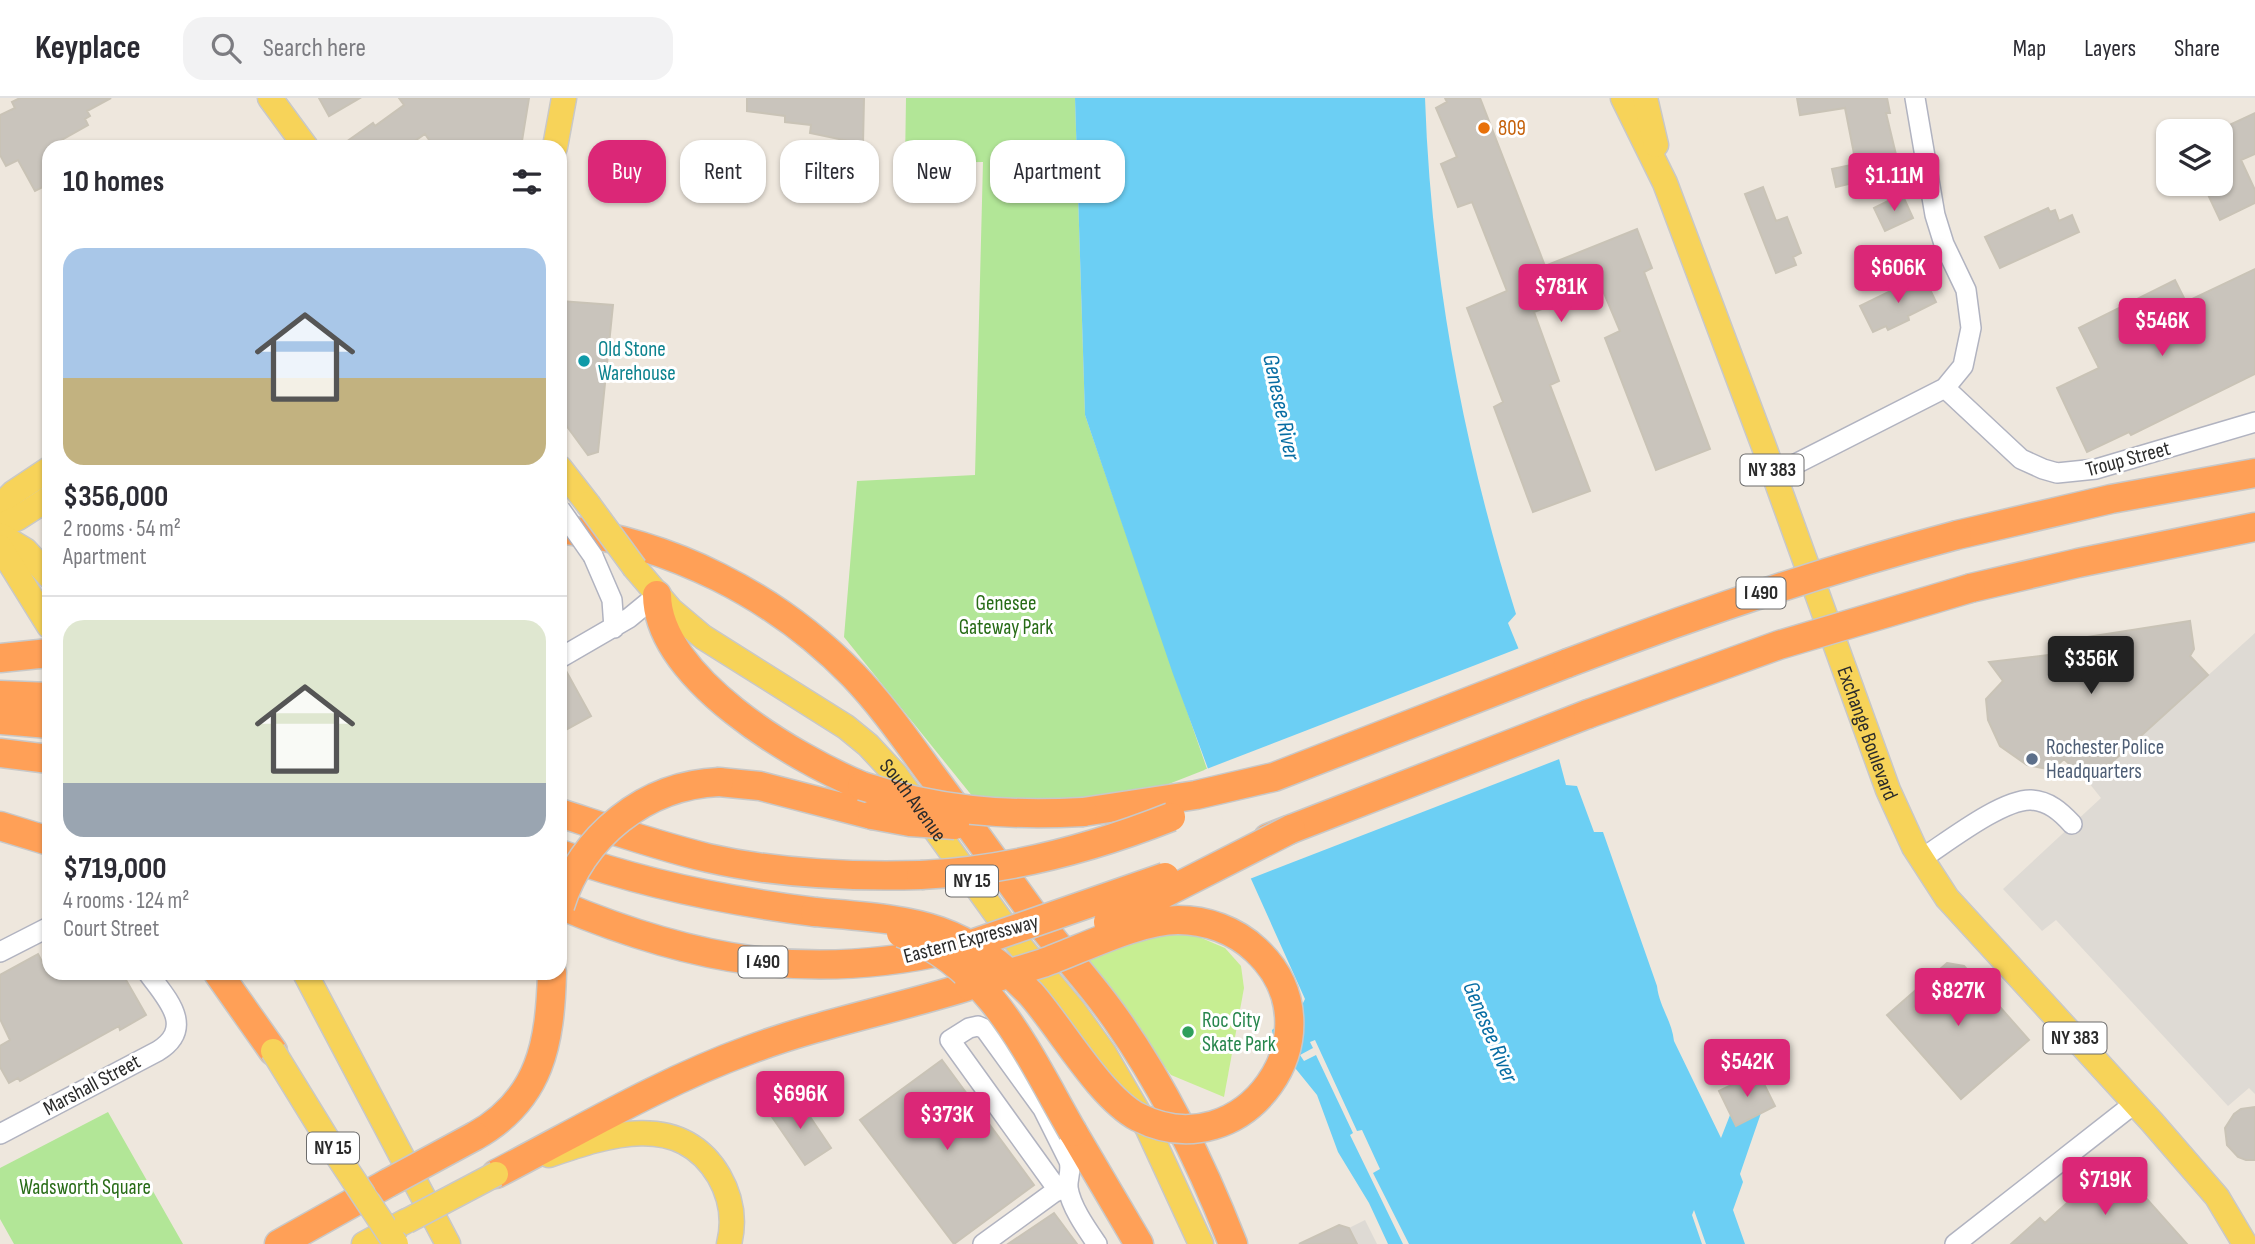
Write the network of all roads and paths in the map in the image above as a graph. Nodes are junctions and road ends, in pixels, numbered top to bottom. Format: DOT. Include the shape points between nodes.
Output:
graph roads {
  1 [pos="270,98"];
  2 [pos="564,98"];
  3 [pos="1623,98"];
  4 [pos="1645,98"];
  5 [pos="1915,98"];
  6 [pos="301,140"];
  7 [pos="556,140"];
  8 [pos="1665,183"];
  9 [pos="1945,388"];
  10 [pos="2255,422"];
  11 [pos="2255,473"];
  12 [pos="42,474"];
  13 [pos="1774,475"];
  14 [pos="567,477"];
  15 [pos="42,503"];
  16 [pos="0,506"];
  17 [pos="567,519"];
  18 [pos="0,527"];
  19 [pos="2255,527"];
  20 [pos="567,530"];
  21 [pos="0,535"];
  22 [pos="2255,539"];
  23 [pos="0,547"];
  24 [pos="2146,549"];
  25 [pos="42,568"];
  26 [pos="657,595"];
  27 [pos="42,615"];
  28 [pos="614,628"];
  29 [pos="42,654"];
  30 [pos="567,654"];
  31 [pos="0,658"];
  32 [pos="0,695"];
  33 [pos="42,697"];
  34 [pos="0,720"];
  35 [pos="42,723"];
  36 [pos="0,753"];
  37 [pos="42,758"];
  38 [pos="1275,777"];
  39 [pos="1083,812"];
  40 [pos="567,815"];
  41 [pos="2072,824"];
  42 [pos="0,826"];
  43 [pos="1291,828"];
  44 [pos="42,839"];
  45 [pos="567,856"];
  46 [pos="1921,859"];
  47 [pos="567,891"];
  48 [pos="567,909"];
  49 [pos="814,912"];
  50 [pos="42,931"];
  51 [pos="0,952"];
  52 [pos="153,980"];
  53 [pos="223,980"];
  54 [pos="239,980"];
  55 [pos="309,980"];
  56 [pos="552,980"];
  57 [pos="969,986"];
  58 [pos="273,1051"];
  59 [pos="2135,1103"];
  60 [pos="0,1134"];
  61 [pos="496,1174"];
  62 [pos="1063,1188"];
  63 [pos="2217,1197"];
  64 [pos="2255,1224"];
  65 [pos="279,1244"];
  66 [pos="364,1244"];
  67 [pos="396,1244"];
  68 [pos="448,1244"];
  69 [pos="729,1244"];
  70 [pos="983,1244"];
  71 [pos="1097,1244"];
  72 [pos="1139,1244"];
  73 [pos="1201,1244"];
  74 [pos="1233,1244"];
  75 [pos="1955,1244"];
  76 [pos="2245,1244"];
  1 -- 6 [label="main road"];
  2 -- 7 [label="main road"];
  3 -- 8 [label="main road, Exchange Boulevard / NY 383"];
  4 -- 8 [label="main road, Exchange Boulevard / NY 383"];
  5 -- 9 [label="street" via="1936,215 1966,290 1970,328 1963,366"];
  8 -- 13 [label="main road, Exchange Boulevard / NY 383"];
  9 -- 10 [label="street, Troup Street" via="2021,459 2057,473 2096,469"];
  9 -- 13 [label="street"];
  11 -- 38 [label="highway, I 490, bridge" via="2111,499 1861,562 1730,603"];
  12 -- 16 [label="main road"];
  13 -- 46 [label="main road, Exchange Boulevard / NY 383" via="1888,790"];
  14 -- 26 [label="main road, South Avenue / NY 15, bridge"];
  15 -- 18 [label="main road"];
  17 -- 28 [label="street, bridge" via="593,556 612,600"];
  19 -- 24 [label="highway, I 490"];
  20 -- 74 [label="highway" via="635,544 722,579 800,628 861,684 1136,1047 1179,1122"];
  21 -- 25 [label="main road" via="25,550"];
  22 -- 24 [label="highway"];
  23 -- 27 [label="main road"];
  24 -- 43 [label="highway, I 490, bridge" via="1971,588 1811,634 1690,675"];
  26 -- 28 [label="street"];
  26 -- 39 [label="highway, bridge" via="666,635 685,661 721,700 780,745 862,786 915,802 1017,814"];
  26 -- 73 [label="main road, South Avenue / NY 15" via="713,644 859,737 895,774 1108,1060 1148,1129"];
  28 -- 30 [label="street"];
  29 -- 31 [label="highway"];
  32 -- 33 [label="highway"];
  34 -- 35 [label="highway"];
  36 -- 37 [label="highway"];
  38 -- 39 [label="highway" via="1196,796"];
  38 -- 40 [label="highway, I 490, bridge" via="1060,854 982,870 921,875 809,873 741,864 652,843"];
  39 -- 47 [label="highway, bridge" via="961,825 910,822 750,784 699,784 667,793 616,821 581,860"];
  41 -- 46 [label="street" via="2049,804 2021,801"];
  42 -- 44 [label="highway"];
  43 -- 48 [label="highway, Eastern Expressway / I 490, bridge" via="972,944 880,962 764,962 702,953"];
  43 -- 57 [label="highway, bridge" via="1147,904"];
  45 -- 49 [label="highway" via="694,893"];
  46 -- 59 [label="main road, Exchange Boulevard / NY 383" via="1947,898"];
  49 -- 57 [label="highway, bridge" via="922,925 952,934 978,949 1004,968 1012,976 1022,985 1031,994 1114,1099 1156,1124 1200,1128 1242,1111 1270,1085 1287,1045 1288,1008 1273,969 1244,940 1206,923 1176,920 1148,924 1043,963 1029,967 1017,971 1005,975"];
  49 -- 72 [label="highway, bridge" via="902,933 967,971 1016,1032"];
  50 -- 51 [label="street"];
  52 -- 60 [label="street, Marshall Street" via="176,1017 172,1041"];
  53 -- 58 [label="highway"];
  54 -- 58 [label="main road, NY 15"];
  55 -- 68 [label="main road"];
  56 -- 65 [label="highway, bridge" via="548,1037 532,1080 509,1112 475,1136"];
  57 -- 61 [label="highway" via="749,1050 663,1088"];
  58 -- 67 [label="main road, NY 15, bridge"];
  59 -- 63 [label="main road, Exchange Boulevard / NY 383"];
  59 -- 75 [label="street"];
  61 -- 66 [label="main road, bridge"];
  61 -- 69 [label="main road" via="610,1137 665,1135 695,1149 720,1179 732,1212"];
  62 -- 62 [label="street" via="1071,1166 1043,1109 985,1028 978,1026 950,1040"];
  62 -- 70 [label="street"];
  62 -- 71 [label="street"];
  63 -- 64 [label="main road, Exchange Boulevard / NY 383"];
  63 -- 76 [label="main road, Exchange Boulevard / NY 383"];
}
